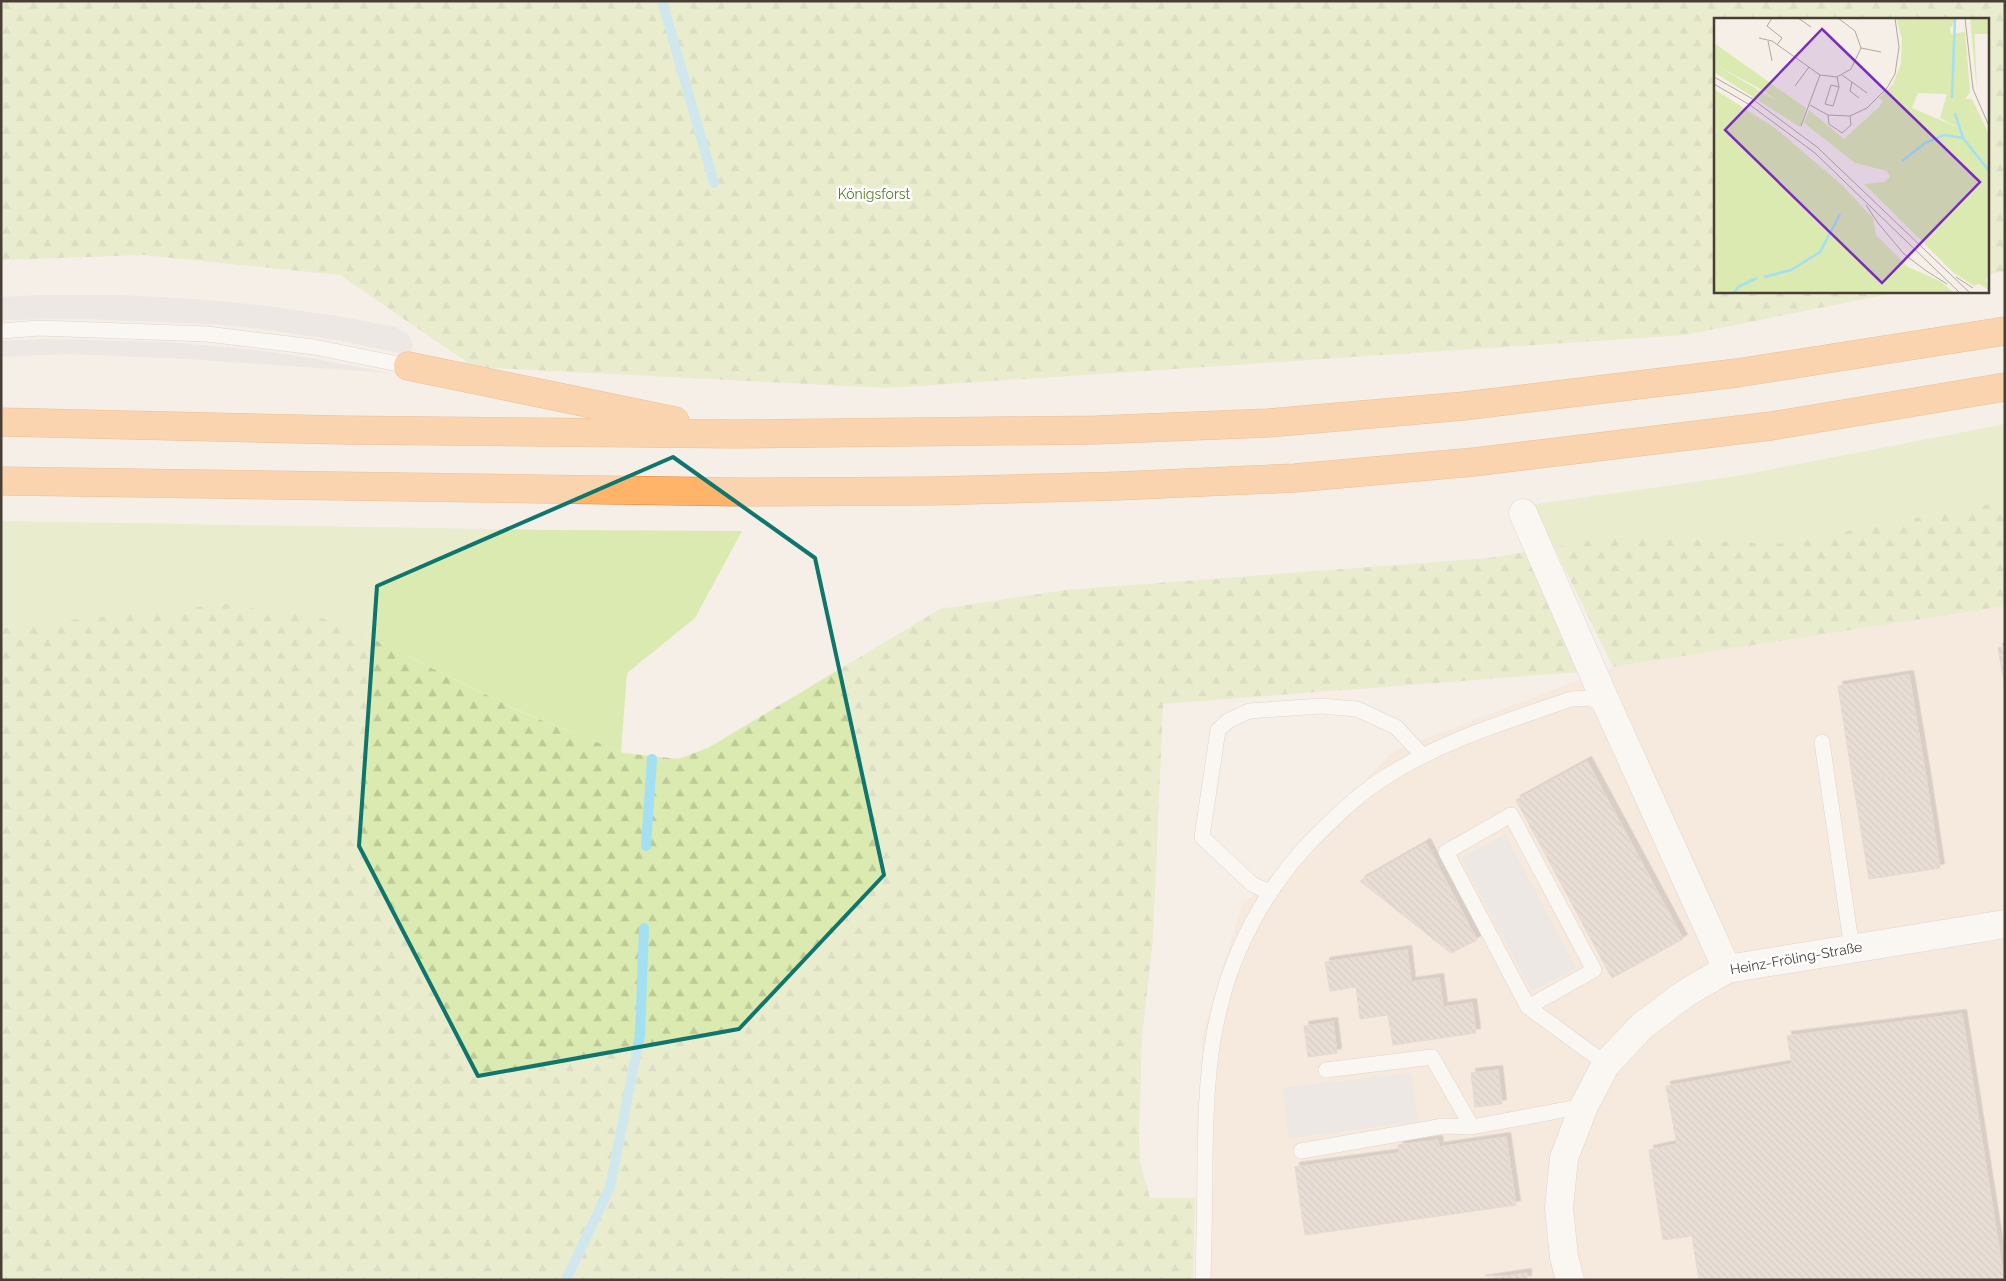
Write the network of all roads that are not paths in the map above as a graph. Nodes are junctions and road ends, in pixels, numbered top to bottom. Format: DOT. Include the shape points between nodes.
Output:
graph roads {
  1 [pos="1,331"];
  2 [pos="2005,331"];
  3 [pos="408,366"];
  4 [pos="2005,387"];
  5 [pos="1,422"];
  6 [pos="735,434"];
  7 [pos="1,481"];
  8 [pos="1523,513"];
  9 [pos="1609,709"];
  10 [pos="1822,742"];
  11 [pos="1423,756"];
  12 [pos="1269,892"];
  13 [pos="2005,924"];
  14 [pos="1852,949"];
  15 [pos="1727,969"];
  16 [pos="1528,1007"];
  17 [pos="1606,1064"];
  18 [pos="1326,1070"];
  19 [pos="1584,1106"];
  20 [pos="1472,1127"];
  21 [pos="1301,1151"];
  22 [pos="1204,1280"];
  23 [pos="1570,1280"];
  1 -- 3 [label="lane" via="39,328 207,334 314,347"];
  2 -- 6 [label="highway" via="1737,373 1464,406 1278,422 1096,430"];
  3 -- 6 [label="highway"];
  4 -- 7 [label="highway" via="1771,426 1474,462 1276,479 933,491 742,492"];
  5 -- 6 [label="highway"];
  8 -- 9 [label="street"];
  9 -- 11 [label="lane" via="1591,698 1571,698 1472,734"];
  9 -- 15 [label="street"];
  10 -- 14 [label="lane"];
  11 -- 12 [label="lane" via="1386,776 1353,800 1309,842"];
  11 -- 12 [label="lane" via="1396,727 1357,709 1320,706 1249,711 1228,721 1218,730 1202,837 1252,884"];
  12 -- 22 [label="lane" via="1232,966 1210,1056 1206,1110"];
  13 -- 14 [label="street, Heinz-Fröling-Straße"];
  14 -- 15 [label="street, Heinz-Fröling-Straße"];
  15 -- 17 [label="street, Heinz-Fröling-Straße" via="1686,993 1642,1026"];
  16 -- 16 [label="lane" via="1446,852 1511,815 1594,970"];
  16 -- 17 [label="lane"];
  17 -- 19 [label="street, Heinz-Fröling-Straße"];
  18 -- 20 [label="lane" via="1432,1057"];
  19 -- 20 [label="lane"];
  19 -- 23 [label="street, Heinz-Fröling-Straße" via="1564,1158 1559,1208"];
  20 -- 21 [label="lane" via="1444,1126"];
}
